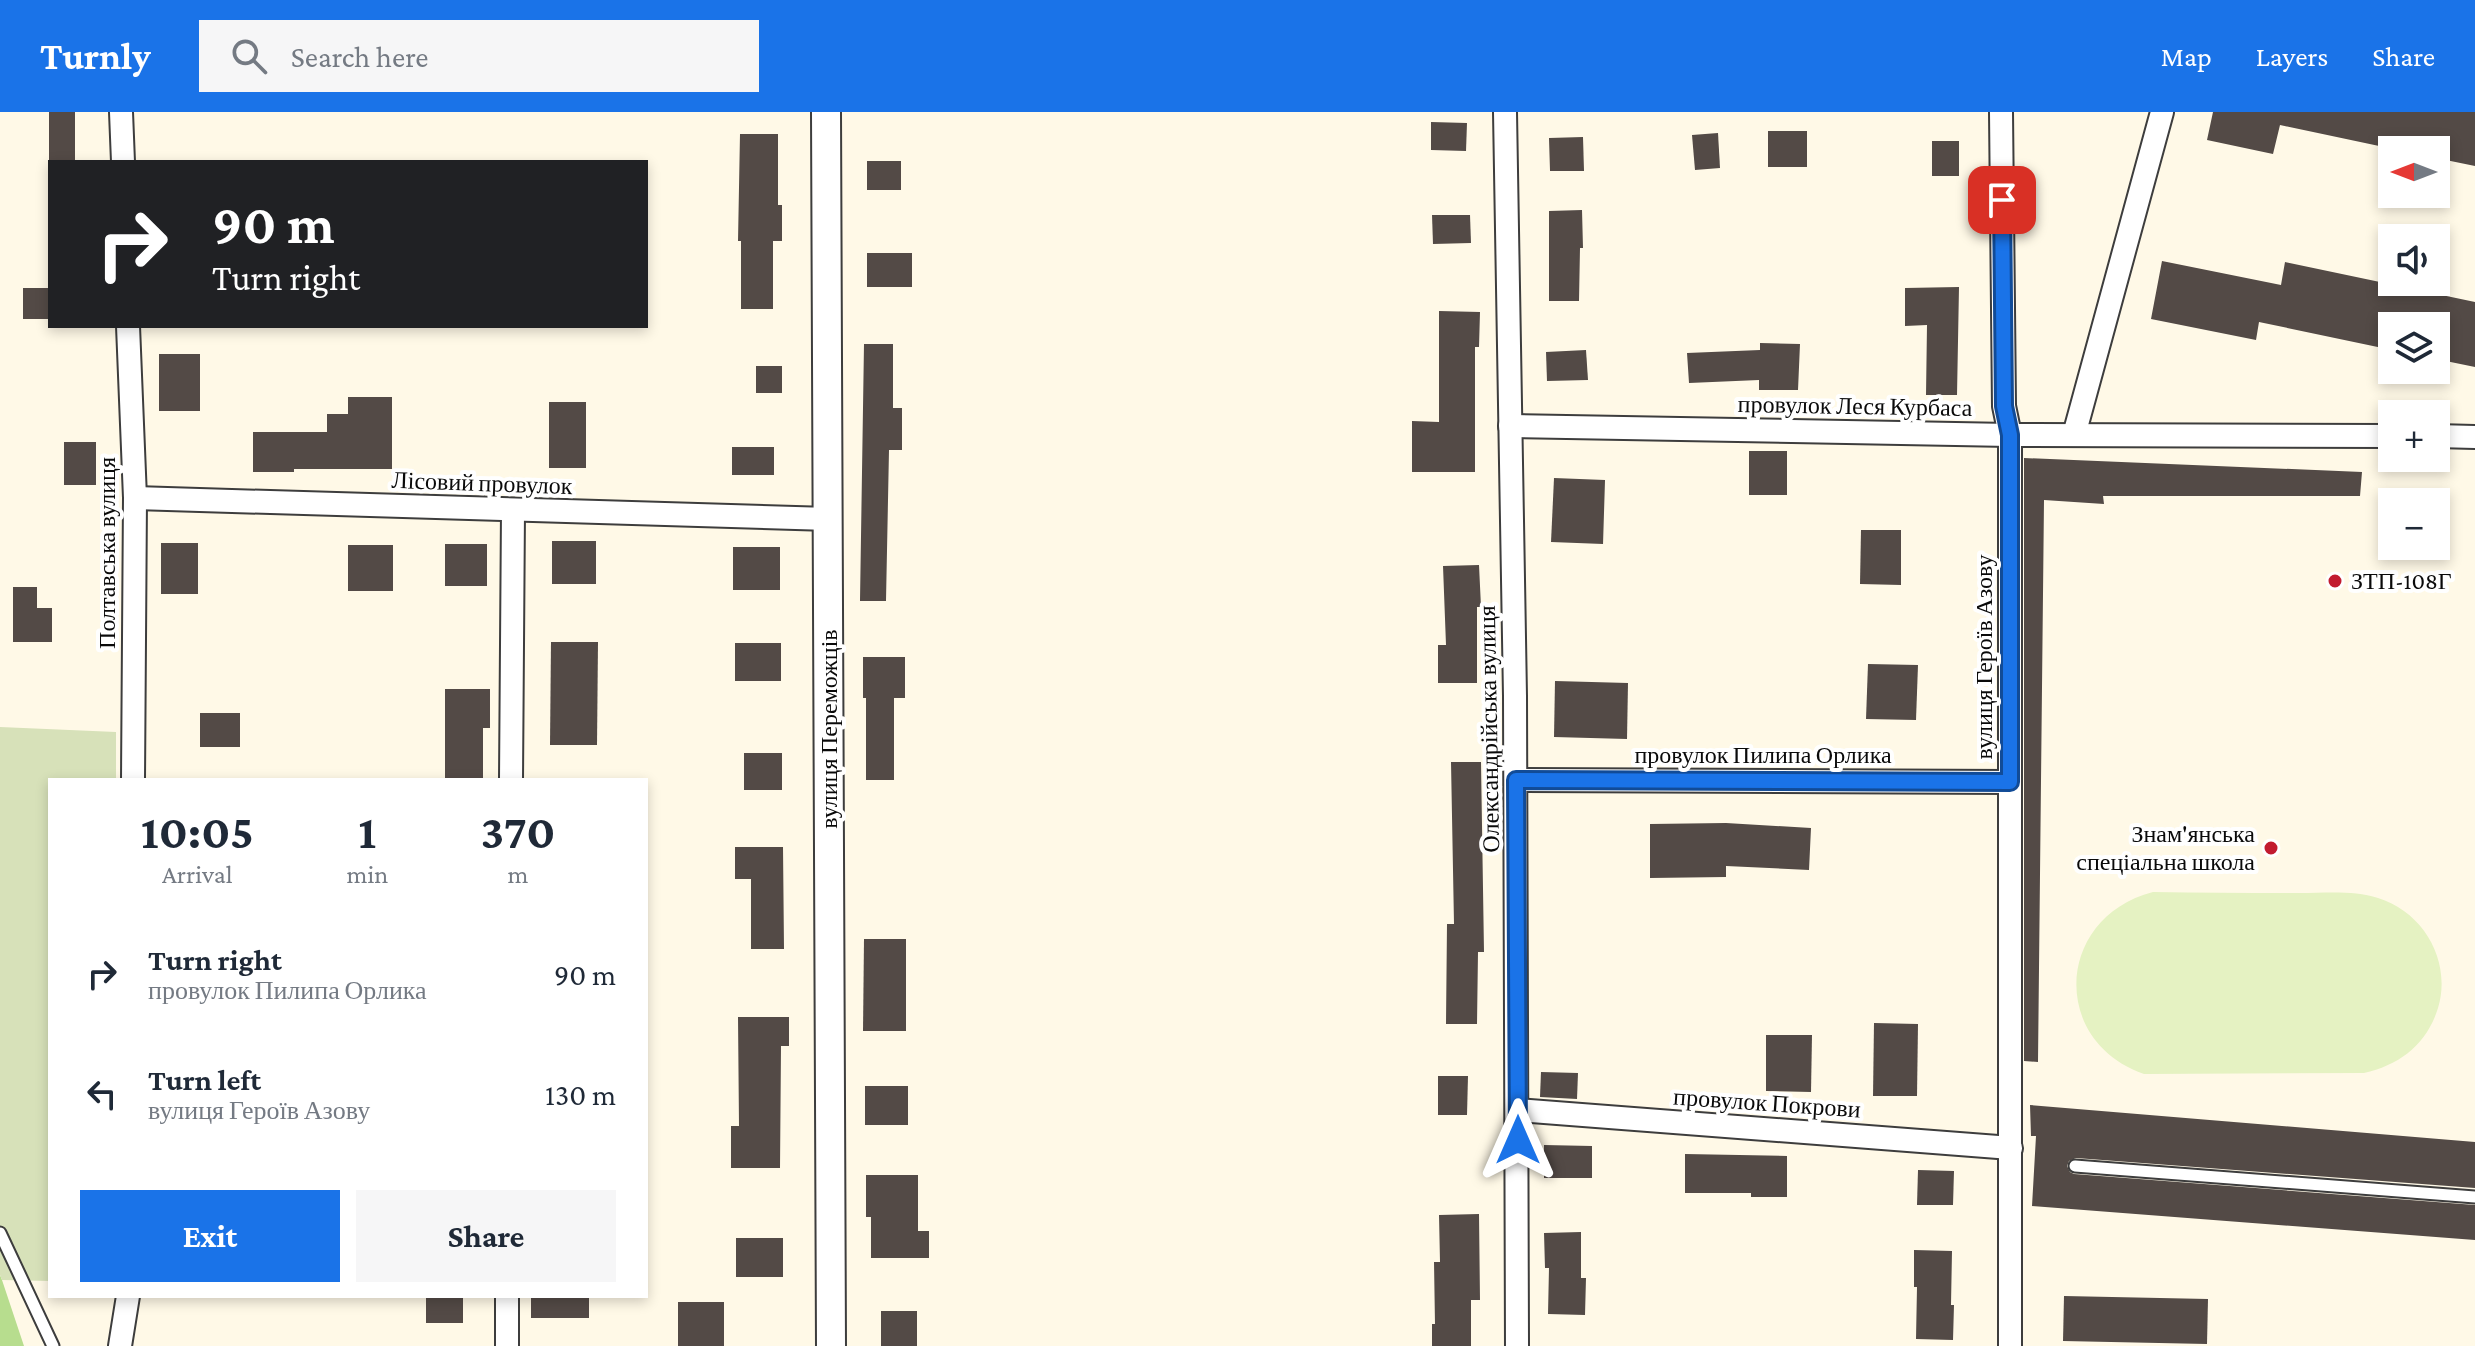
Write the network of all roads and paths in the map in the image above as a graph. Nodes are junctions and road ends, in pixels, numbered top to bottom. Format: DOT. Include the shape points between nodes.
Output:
graph roads {
  1 [pos="121,112"];
  2 [pos="826,112"];
  3 [pos="1505,112"];
  4 [pos="2001,112"];
  5 [pos="2162,112"];
  6 [pos="123,160"];
  7 [pos="128,328"];
  8 [pos="1510,426"];
  9 [pos="2010,435"];
  10 [pos="2074,435"];
  11 [pos="2378,436"];
  12 [pos="2450,436"];
  13 [pos="2475,437"];
  14 [pos="135,498"];
  15 [pos="513,510"];
  16 [pos="829,519"];
  17 [pos="133,778"];
  18 [pos="511,778"];
  19 [pos="1516,780"];
  20 [pos="2010,782"];
  21 [pos="1518,1110"];
  22 [pos="2011,1148"];
  23 [pos="2075,1166"];
  24 [pos="2475,1197"];
  25 [pos="0,1233"];
  26 [pos="128,1298"];
  27 [pos="507,1298"];
  28 [pos="53,1346"];
  29 [pos="120,1346"];
  30 [pos="507,1346"];
  31 [pos="831,1346"];
  32 [pos="1517,1346"];
  33 [pos="2010,1346"];
  1 -- 6 [label="street"];
  2 -- 16 [label="street, вулиця Переможців"];
  3 -- 8 [label="street, Олександрійська вулиця"];
  4 -- 9 [label="street, вулиця Героїв Азову" via="2004,406"];
  5 -- 10 [label="street"];
  7 -- 14 [label="street, Полтавська вулиця"];
  8 -- 9 [label="street, провулок Леся Курбаса"];
  8 -- 19 [label="street, Олександрійська вулиця"];
  9 -- 10 [label="street, провулок Леся Курбаса"];
  9 -- 20 [label="street, вулиця Героїв Азову"];
  10 -- 11 [label="street, провулок Леся Курбаса"];
  12 -- 13 [label="street"];
  14 -- 15 [label="street, Лісовий провулок"];
  14 -- 17 [label="street, Полтавська вулиця"];
  15 -- 16 [label="street, Лісовий провулок"];
  15 -- 18 [label="street"];
  16 -- 31 [label="street, вулиця Переможців"];
  19 -- 20 [label="street, провулок Пилипа Орлика"];
  19 -- 21 [label="street, Олександрійська вулиця"];
  20 -- 22 [label="street, вулиця Героїв Азову"];
  21 -- 22 [label="street, провулок Покрови"];
  21 -- 32 [label="street, Олександрійська вулиця"];
  22 -- 33 [label="street, вулиця Героїв Азову"];
  23 -- 24 [label="lane"];
  25 -- 28 [label="lane"];
  26 -- 29 [label="street"];
  27 -- 30 [label="street"];
}
